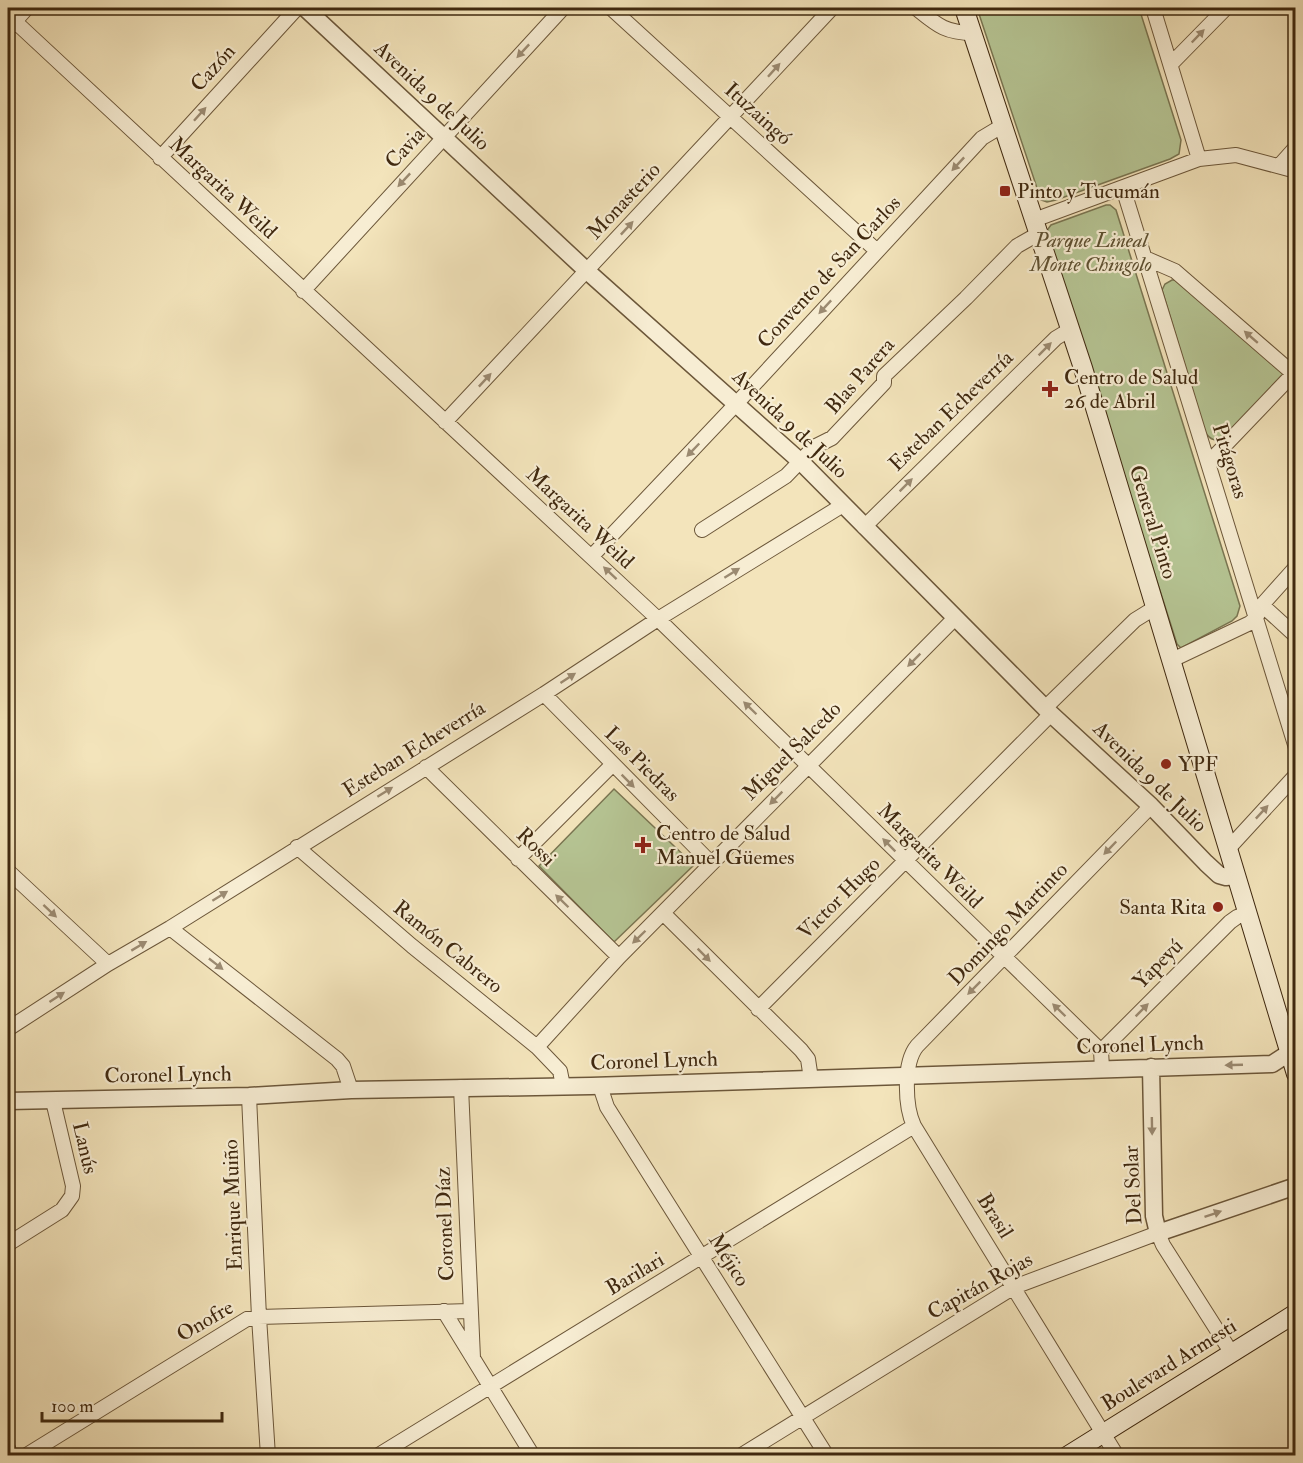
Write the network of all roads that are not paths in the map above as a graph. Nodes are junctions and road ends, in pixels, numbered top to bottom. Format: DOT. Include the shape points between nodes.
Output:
graph roads {
  1 [pos="27,8"];
  2 [pos="297,8"];
  3 [pos="305,8"];
  4 [pos="563,8"];
  5 [pos="611,8"];
  6 [pos="832,8"];
  7 [pos="916,8"];
  8 [pos="964,8"];
  9 [pos="1153,8"];
  10 [pos="1226,8"];
  11 [pos="10,22"];
  12 [pos="973,33"];
  13 [pos="1171,64"];
  14 [pos="731,117"];
  15 [pos="1002,126"];
  16 [pos="444,136"];
  17 [pos="1296,147"];
  18 [pos="160,158"];
  19 [pos="1199,159"];
  20 [pos="1278,166"];
  21 [pos="1296,171"];
  22 [pos="1123,188"];
  23 [pos="1036,227"];
  24 [pos="877,251"];
  25 [pos="1145,258"];
  26 [pos="588,271"];
  27 [pos="303,291"];
  28 [pos="1071,329"];
  29 [pos="1295,373"];
  30 [pos="736,404"];
  31 [pos="445,422"];
  32 [pos="801,462"];
  33 [pos="1209,462"];
  34 [pos="843,505"];
  35 [pos="864,527"];
  36 [pos="702,530"];
  37 [pos="592,556"];
  38 [pos="1296,567"];
  39 [pos="1156,607"];
  40 [pos="1259,611"];
  41 [pos="955,618"];
  42 [pos="658,619"];
  43 [pos="1296,636"];
  44 [pos="1172,660"];
  45 [pos="544,694"];
  46 [pos="1048,711"];
  47 [pos="1296,748"];
  48 [pos="612,765"];
  49 [pos="809,765"];
  50 [pos="426,767"];
  51 [pos="1296,775"];
  52 [pos="1151,806"];
  53 [pos="297,847"];
  54 [pos="1228,849"];
  55 [pos="518,859"];
  56 [pos="905,861"];
  57 [pos="711,863"];
  58 [pos="8,871"];
  59 [pos="1236,876"];
  60 [pos="663,913"];
  61 [pos="1247,913"];
  62 [pos="170,927"];
  63 [pos="619,957"];
  64 [pos="1005,958"];
  65 [pos="108,964"];
  66 [pos="758,1009"];
  67 [pos="8,1029"];
  68 [pos="537,1047"];
  69 [pos="1292,1050"];
  70 [pos="1101,1051"];
  71 [pos="1151,1067"];
  72 [pos="1102,1068"];
  73 [pos="1296,1074"];
  74 [pos="907,1077"];
  75 [pos="811,1079"];
  76 [pos="563,1086"];
  77 [pos="600,1086"];
  78 [pos="461,1087"];
  79 [pos="351,1090"];
  80 [pos="249,1096"];
  81 [pos="8,1101"];
  82 [pos="53,1101"];
  83 [pos="914,1126"];
  84 [pos="1296,1186"];
  85 [pos="1158,1233"];
  86 [pos="8,1244"];
  87 [pos="702,1257"];
  88 [pos="1014,1287"];
  89 [pos="444,1311"];
  90 [pos="470,1311"];
  91 [pos="1296,1313"];
  92 [pos="259,1317"];
  93 [pos="1231,1352"];
  94 [pos="473,1359"];
  95 [pos="490,1387"];
  96 [pos="802,1416"];
  97 [pos="1103,1433"];
  98 [pos="8,1448"];
  99 [pos="10,1455"];
  100 [pos="25,1455"];
  101 [pos="268,1455"];
  102 [pos="377,1455"];
  103 [pos="533,1455"];
  104 [pos="740,1455"];
  105 [pos="827,1455"];
  106 [pos="1067,1455"];
  107 [pos="1117,1455"];
  1 -- 11 [label="street"];
  18 -- 2 [label="street, Cazón, one-way"];
  3 -- 16 [label="street, Avenida 9 de Julio"];
  4 -- 16 [label="street, Cavia, one-way"];
  5 -- 14 [label="street, Ituzaingó"];
  14 -- 6 [label="street, Monasterio, one-way"];
  7 -- 12 [label="street" via="945,30"];
  8 -- 12 [label="main road, General Pinto"];
  9 -- 13 [label="street"];
  13 -- 10 [label="street, one-way"];
  11 -- 18 [label="street, Margarita Weild"];
  12 -- 15 [label="main road, General Pinto"];
  13 -- 19 [label="street"];
  14 -- 24 [label="street, Ituzaingó"];
  26 -- 14 [label="street, Monasterio, one-way"];
  15 -- 23 [label="main road, General Pinto"];
  15 -- 24 [label="street, Convento de San Carlos, one-way" via="982,138"];
  16 -- 26 [label="street, Avenida 9 de Julio"];
  16 -- 27 [label="street, Cavia, one-way"];
  17 -- 20 [label="street"];
  18 -- 27 [label="street, Margarita Weild"];
  19 -- 20 [label="street, Blas Parera" via="1236,155"];
  19 -- 22 [label="street, Blas Parera"];
  20 -- 21 [label="street, Blas Parera"];
  22 -- 23 [label="street, Blas Parera"];
  22 -- 25 [label="street, Pitágoras"];
  23 -- 28 [label="main road, General Pinto"];
  23 -- 32 [label="street, Blas Parera" via="884,375 884,382 832,438 814,447"];
  24 -- 30 [label="street, Convento de San Carlos, one-way"];
  29 -- 25 [label="street, one-way" via="1175,271"];
  25 -- 33 [label="street, Pitágoras"];
  26 -- 30 [label="street, Avenida 9 de Julio"];
  31 -- 26 [label="street, Monasterio, one-way"];
  27 -- 31 [label="street, Margarita Weild"];
  35 -- 28 [label="street, Esteban Echeverría, one-way" via="1056,338"];
  28 -- 39 [label="main road, General Pinto"];
  29 -- 33 [label="street"];
  30 -- 32 [label="street, Avenida 9 de Julio"];
  30 -- 37 [label="street, Convento de San Carlos, one-way"];
  31 -- 37 [label="street, Margarita Weild"];
  32 -- 34 [label="street, Avenida 9 de Julio"];
  32 -- 36 [label="street, Blas Parera" via="786,477"];
  33 -- 40 [label="street, Pitágoras"];
  34 -- 35 [label="street, Avenida 9 de Julio"];
  42 -- 34 [label="street, Esteban Echeverría, one-way"];
  35 -- 41 [label="street, Avenida 9 de Julio"];
  42 -- 37 [label="street, Margarita Weild, one-way"];
  38 -- 40 [label="street"];
  39 -- 44 [label="main road, General Pinto"];
  39 -- 46 [label="street, Victor Hugo" via="1135,620"];
  40 -- 43 [label="street"];
  40 -- 44 [label="street" via="1242,627"];
  40 -- 47 [label="street, Pitágoras"];
  41 -- 46 [label="street, Avenida 9 de Julio"];
  41 -- 49 [label="street, Miguel Salcedo, one-way"];
  45 -- 42 [label="street, Esteban Echeverría, one-way"];
  49 -- 42 [label="street, Margarita Weild, one-way"];
  44 -- 54 [label="main road, General Pinto"];
  45 -- 48 [label="street, Las Piedras"];
  45 -- 50 [label="street, Esteban Echeverría"];
  46 -- 52 [label="street, Avenida 9 de Julio"];
  46 -- 56 [label="street, Victor Hugo"];
  48 -- 55 [label="street"];
  48 -- 57 [label="street, Las Piedras, one-way"];
  56 -- 49 [label="street, Margarita Weild, one-way"];
  49 -- 57 [label="street, Miguel Salcedo, one-way"];
  53 -- 50 [label="street, Esteban Echeverría, one-way"];
  50 -- 55 [label="street, Rossi"];
  54 -- 51 [label="street, one-way"];
  52 -- 59 [label="street, Avenida 9 de Julio" via="1219,875"];
  52 -- 64 [label="street, Domingo Martinto, one-way"];
  62 -- 53 [label="street, Esteban Echeverría, one-way"];
  53 -- 68 [label="street, Ramón Cabrero"];
  54 -- 59 [label="main road, General Pinto"];
  63 -- 55 [label="street, Rossi, one-way"];
  56 -- 64 [label="street, Margarita Weild"];
  56 -- 66 [label="street, Victor Hugo"];
  57 -- 60 [label="street, Miguel Salcedo"];
  58 -- 65 [label="street, one-way"];
  59 -- 61 [label="main road, General Pinto"];
  60 -- 63 [label="street, Miguel Salcedo, one-way"];
  60 -- 66 [label="street, one-way"];
  61 -- 69 [label="main road, General Pinto"];
  70 -- 61 [label="street, Yapeyú, one-way" via="1230,922"];
  65 -- 62 [label="street, Esteban Echeverría, one-way"];
  62 -- 79 [label="street, one-way" via="337,1059"];
  63 -- 68 [label="street, Miguel Salcedo"];
  70 -- 64 [label="street, Margarita Weild, one-way"];
  64 -- 74 [label="street, Domingo Martinto, one-way" via="917,1046"];
  67 -- 65 [label="street, Esteban Echeverría, one-way"];
  66 -- 75 [label="street" via="808,1059"];
  68 -- 76 [label="street, Ramón Cabrero" via="560,1071"];
  69 -- 71 [label="street, Coronel Lynch, one-way" via="1272,1064"];
  69 -- 73 [label="main road, General Pinto"];
  70 -- 72 [label="street"];
  71 -- 72 [label="street, Coronel Lynch"];
  71 -- 85 [label="street, Del Solar, one-way" via="1154,1216"];
  72 -- 74 [label="street, Coronel Lynch"];
  74 -- 75 [label="street, Coronel Lynch"];
  74 -- 83 [label="street, Brasil"];
  75 -- 77 [label="street, Coronel Lynch"];
  76 -- 77 [label="street, Coronel Lynch"];
  76 -- 78 [label="street, Coronel Lynch"];
  77 -- 87 [label="street, Méjico" via="608,1107"];
  78 -- 79 [label="street, Coronel Lynch"];
  78 -- 90 [label="street, Coronel Díaz"];
  79 -- 80 [label="street, Coronel Lynch"];
  80 -- 82 [label="street, Coronel Lynch"];
  80 -- 92 [label="street, Enrique Muiño"];
  81 -- 82 [label="street, Coronel Lynch"];
  82 -- 86 [label="street, Lanús" via="72,1196 62,1210"];
  83 -- 87 [label="street, Barilari"];
  83 -- 88 [label="street, Brasil"];
  85 -- 84 [label="street, Capitán Rojas, one-way"];
  85 -- 88 [label="street, Capitán Rojas"];
  85 -- 93 [label="street, Del Solar"];
  87 -- 95 [label="street, Barilari"];
  87 -- 96 [label="street, Méjico"];
  88 -- 96 [label="street, Capitán Rojas"];
  88 -- 97 [label="street, Brasil"];
  89 -- 90 [label="street, Onofre"];
  89 -- 92 [label="street, Onofre"];
  89 -- 94 [label="street, Coronel Díaz"];
  90 -- 94 [label="street, Coronel Díaz"];
  91 -- 93 [label="main road, Boulevard Armesti"];
  92 -- 100 [label="street, Onofre" via="239,1323"];
  92 -- 101 [label="street, Enrique Muiño"];
  93 -- 97 [label="main road, Boulevard Armesti"];
  94 -- 95 [label="street, Coronel Díaz"];
  95 -- 102 [label="street, Barilari"];
  95 -- 103 [label="street, Coronel Díaz"];
  96 -- 104 [label="street, Capitán Rojas"];
  96 -- 105 [label="street, Méjico"];
  97 -- 106 [label="main road, Boulevard Armesti"];
  97 -- 107 [label="street, Brasil"];
  98 -- 99 [label="street"];
}
